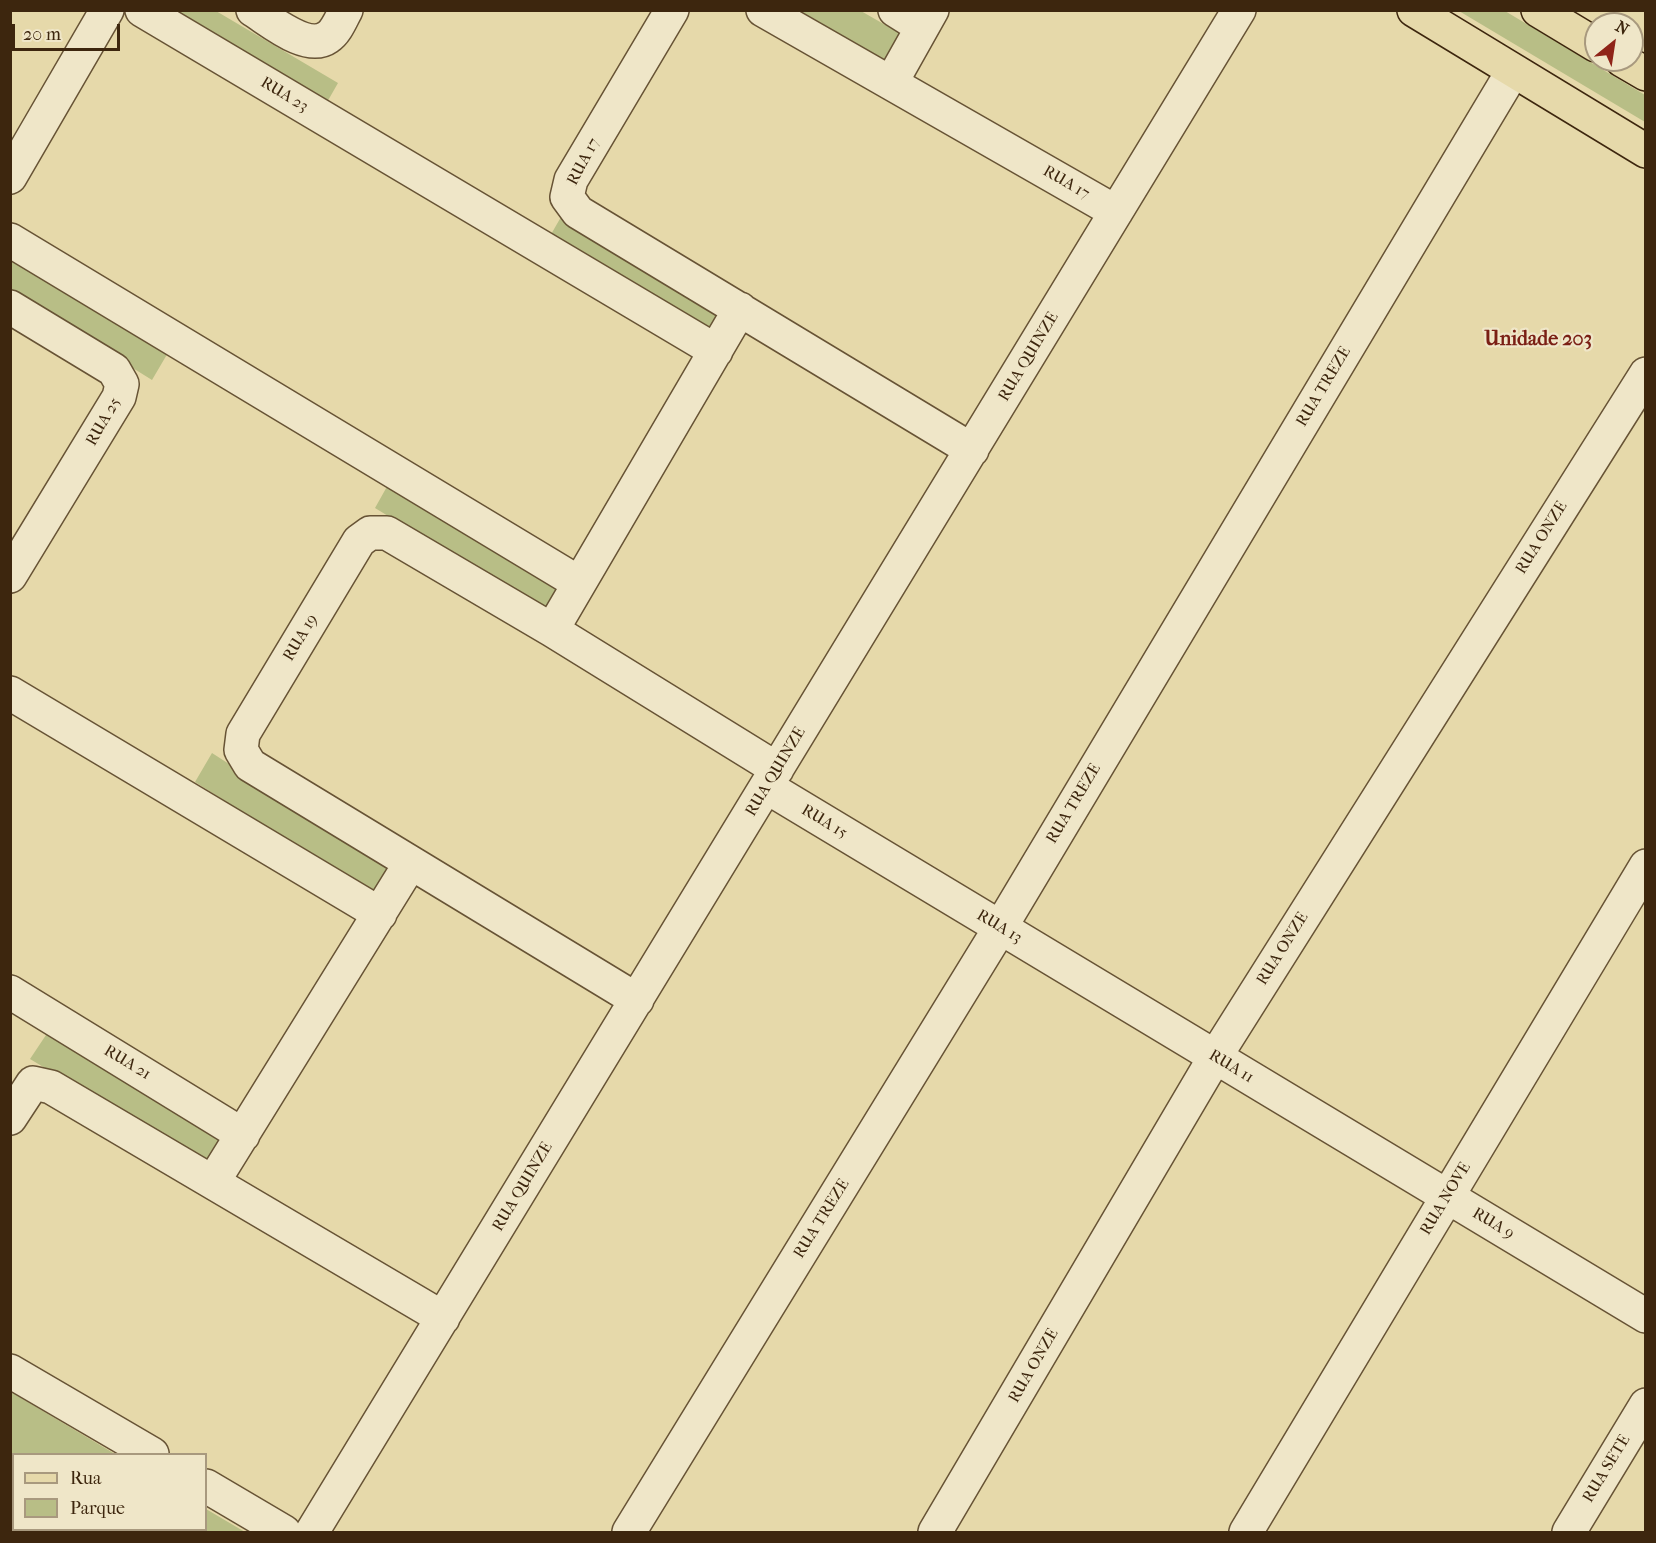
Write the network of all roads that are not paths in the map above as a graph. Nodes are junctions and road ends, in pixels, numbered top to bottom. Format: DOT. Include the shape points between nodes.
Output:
graph roads {
  1 [pos="107,10"];
  2 [pos="142,10"];
  3 [pos="253,10"];
  4 [pos="346,10"];
  5 [pos="672,10"];
  6 [pos="763,10"];
  7 [pos="1239,10"];
  8 [pos="1414,10"];
  9 [pos="1544,12"];
  10 [pos="916,16"];
  11 [pos="1584,37"];
  12 [pos="1513,71"];
  13 [pos="891,83"];
  14 [pos="1646,151"];
  15 [pos="10,177"];
  16 [pos="1116,212"];
  17 [pos="10,240"];
  18 [pos="10,307"];
  19 [pos="740,309"];
  20 [pos="716,351"];
  21 [pos="1646,374"];
  22 [pos="972,450"];
  23 [pos="10,576"];
  24 [pos="579,583"];
  25 [pos="552,630"];
  26 [pos="10,693"];
  27 [pos="772,778"];
  28 [pos="882,857"];
  29 [pos="410,864"];
  30 [pos="1646,866"];
  31 [pos="380,914"];
  32 [pos="1000,928"];
  33 [pos="10,992"];
  34 [pos="1116,997"];
  35 [pos="637,1000"];
  36 [pos="1215,1057"];
  37 [pos="10,1119"];
  38 [pos="243,1135"];
  39 [pos="1347,1136"];
  40 [pos="213,1182"];
  41 [pos="1447,1197"];
  42 [pos="1646,1316"];
  43 [pos="443,1318"];
  44 [pos="10,1371"];
  45 [pos="1646,1405"];
  46 [pos="149,1453"];
  47 [pos="207,1487"];
  48 [pos="284,1533"];
  49 [pos="312,1533"];
  50 [pos="629,1533"];
  51 [pos="935,1533"];
  52 [pos="1246,1533"];
  53 [pos="1569,1533"];
  1 -- 15 [label="street"];
  2 -- 20 [label="street, RUA 23"];
  3 -- 4 [label="street" via="304,40 321,42 331,36"];
  5 -- 19 [label="street, RUA 17" via="571,180 567,197 578,212"];
  6 -- 13 [label="street, RUA 17"];
  7 -- 16 [label="street, RUA QUINZE"];
  8 -- 12 [label="main road"];
  9 -- 11 [label="main road"];
  10 -- 13 [label="street"];
  12 -- 14 [label="main road"];
  12 -- 32 [label="street, RUA TREZE"];
  13 -- 16 [label="street, RUA 17"];
  16 -- 22 [label="street, RUA QUINZE"];
  17 -- 24 [label="street"];
  18 -- 23 [label="street, RUA 25" via="114,370 122,384 120,397"];
  19 -- 20 [label="street"];
  19 -- 22 [label="street, RUA 17"];
  20 -- 24 [label="street"];
  21 -- 36 [label="street, RUA ONZE"];
  22 -- 27 [label="street, RUA QUINZE"];
  24 -- 25 [label="street"];
  25 -- 27 [label="street, RUA 19"];
  25 -- 29 [label="street, RUA 19" via="387,533 370,533 358,541 243,734 241,750 250,765"];
  26 -- 31 [label="street"];
  27 -- 28 [label="street, RUA 15"];
  27 -- 35 [label="street, RUA QUINZE"];
  28 -- 32 [label="street, RUA 13"];
  29 -- 31 [label="street"];
  29 -- 35 [label="street, RUA 19"];
  30 -- 41 [label="street, RUA NOVE"];
  31 -- 38 [label="street"];
  32 -- 34 [label="street, RUA 13"];
  32 -- 50 [label="street, RUA TREZE"];
  33 -- 38 [label="street, RUA 21"];
  34 -- 36 [label="street, RUA 11"];
  35 -- 43 [label="street, RUA QUINZE"];
  36 -- 39 [label="street, RUA 11"];
  36 -- 51 [label="street, RUA ONZE"];
  37 -- 40 [label="street" via="33,1083 51,1086"];
  38 -- 40 [label="street"];
  39 -- 41 [label="street, RUA 9"];
  40 -- 43 [label="street"];
  41 -- 42 [label="street, RUA 9"];
  41 -- 52 [label="street, RUA NOVE"];
  43 -- 49 [label="street, RUA QUINZE"];
  44 -- 46 [label="street"];
  45 -- 53 [label="street, RUA SETE"];
  47 -- 48 [label="street"];
}
